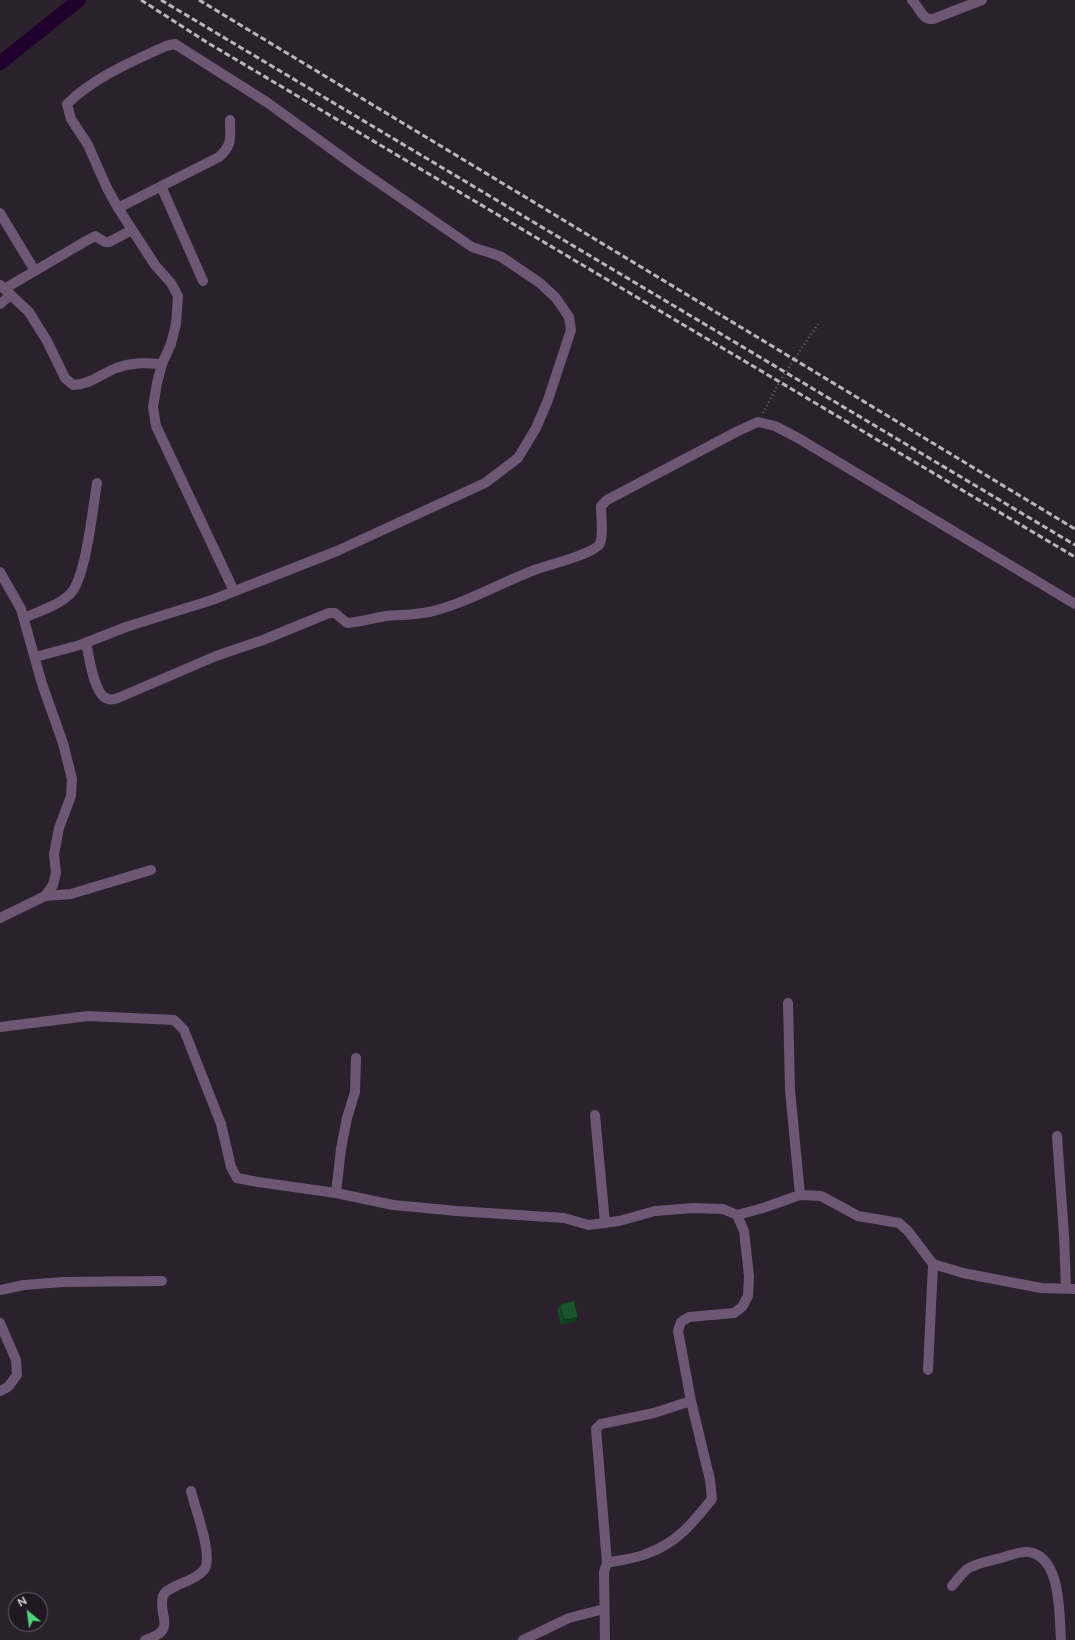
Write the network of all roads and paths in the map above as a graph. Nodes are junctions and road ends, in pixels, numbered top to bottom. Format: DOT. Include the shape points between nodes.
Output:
graph roads {
  1 [pos="912,0"];
  2 [pos="982,0"];
  3 [pos="230,120"];
  4 [pos="161,186"];
  5 [pos="118,208"];
  6 [pos="0,213"];
  7 [pos="132,230"];
  8 [pos="35,271"];
  9 [pos="203,280"];
  10 [pos="5,290"];
  11 [pos="0,304"];
  12 [pos="818,324"];
  13 [pos="162,364"];
  14 [pos="758,422"];
  15 [pos="97,483"];
  16 [pos="0,572"];
  17 [pos="234,591"];
  18 [pos="1075,604"];
  19 [pos="24,618"];
  20 [pos="86,643"];
  21 [pos="35,657"];
  22 [pos="151,870"];
  23 [pos="45,896"];
  24 [pos="0,918"];
  25 [pos="788,1003"];
  26 [pos="0,1027"];
  27 [pos="356,1058"];
  28 [pos="595,1115"];
  29 [pos="1057,1136"];
  30 [pos="336,1193"];
  31 [pos="800,1195"];
  32 [pos="738,1215"];
  33 [pos="605,1223"];
  34 [pos="933,1264"];
  35 [pos="162,1281"];
  36 [pos="1071,1289"];
  37 [pos="0,1290"];
  38 [pos="0,1323"];
  39 [pos="928,1370"];
  40 [pos="0,1392"];
  41 [pos="691,1401"];
  42 [pos="191,1491"];
  43 [pos="606,1563"];
  44 [pos="952,1586"];
  45 [pos="604,1608"];
  46 [pos="145,1640"];
  47 [pos="523,1640"];
  48 [pos="605,1640"];
  49 [pos="1061,1640"];
  1 -- 2 [label="street" via="929,20"];
  3 -- 4 [label="street" via="230,143 227,150 219,157"];
  4 -- 5 [label="street"];
  4 -- 9 [label="street"];
  5 -- 7 [label="street"];
  5 -- 17 [label="street" via="88,145 71,119 67,104 81,91 112,72 175,44 268,104 472,247 500,256 540,282 556,298 569,317 571,330 548,400 536,428 518,458 485,483 337,551"];
  6 -- 8 [label="street"];
  7 -- 8 [label="street" via="109,242 95,236"];
  7 -- 13 [label="street" via="178,296 176,324"];
  8 -- 10 [label="street"];
  10 -- 11 [label="street"];
  10 -- 13 [label="street" via="29,312 65,378 73,385 85,384 116,368 138,362"];
  12 -- 14 [label="path" via="780,381"];
  13 -- 17 [label="street" via="153,407 156,426"];
  14 -- 18 [label="street" via="775,426 798,438"];
  14 -- 20 [label="street" via="607,500 602,506 600,518 602,537 599,545 589,552 429,612 347,623 335,613 329,613 108,700 102,696 94,678"];
  15 -- 19 [label="street" via="79,580 72,593 62,601"];
  16 -- 19 [label="street"];
  17 -- 20 [label="street"];
  19 -- 21 [label="street"];
  20 -- 21 [label="street"];
  21 -- 23 [label="street" via="72,779 71,796 58,828 54,854 56,873 53,885"];
  22 -- 23 [label="street" via="70,894"];
  23 -- 24 [label="street"];
  25 -- 31 [label="street" via="790,1090"];
  26 -- 30 [label="street" via="88,1016 174,1020 184,1030 221,1124 231,1167 237,1178"];
  27 -- 30 [label="street" via="355,1092 342,1141"];
  28 -- 33 [label="street"];
  29 -- 36 [label="street" via="1064,1235"];
  30 -- 33 [label="street" via="393,1205 564,1218 589,1225"];
  31 -- 32 [label="street"];
  31 -- 34 [label="street" via="821,1196 858,1216 899,1223"];
  32 -- 33 [label="street" via="723,1209 694,1208 654,1211"];
  32 -- 41 [label="street" via="744,1231 749,1276 748,1296 742,1307 734,1313 690,1316 681,1322 678,1331"];
  34 -- 36 [label="street" via="963,1273 1041,1288"];
  34 -- 39 [label="street"];
  35 -- 37 [label="street" via="63,1282"];
  38 -- 40 [label="street" via="16,1360 17,1375 8,1387"];
  41 -- 43 [label="street" via="710,1480 712,1499 691,1526 675,1540 646,1554"];
  41 -- 43 [label="street" via="654,1413 601,1424 596,1429"];
  42 -- 46 [label="street" via="208,1552 208,1563 196,1577 168,1590 164,1595 163,1605 166,1622 160,1634"];
  43 -- 45 [label="street"];
  44 -- 49 [label="street" via="967,1569 1026,1551 1034,1553 1049,1566 1055,1580"];
  45 -- 47 [label="street" via="569,1618"];
  45 -- 48 [label="street"];
}
